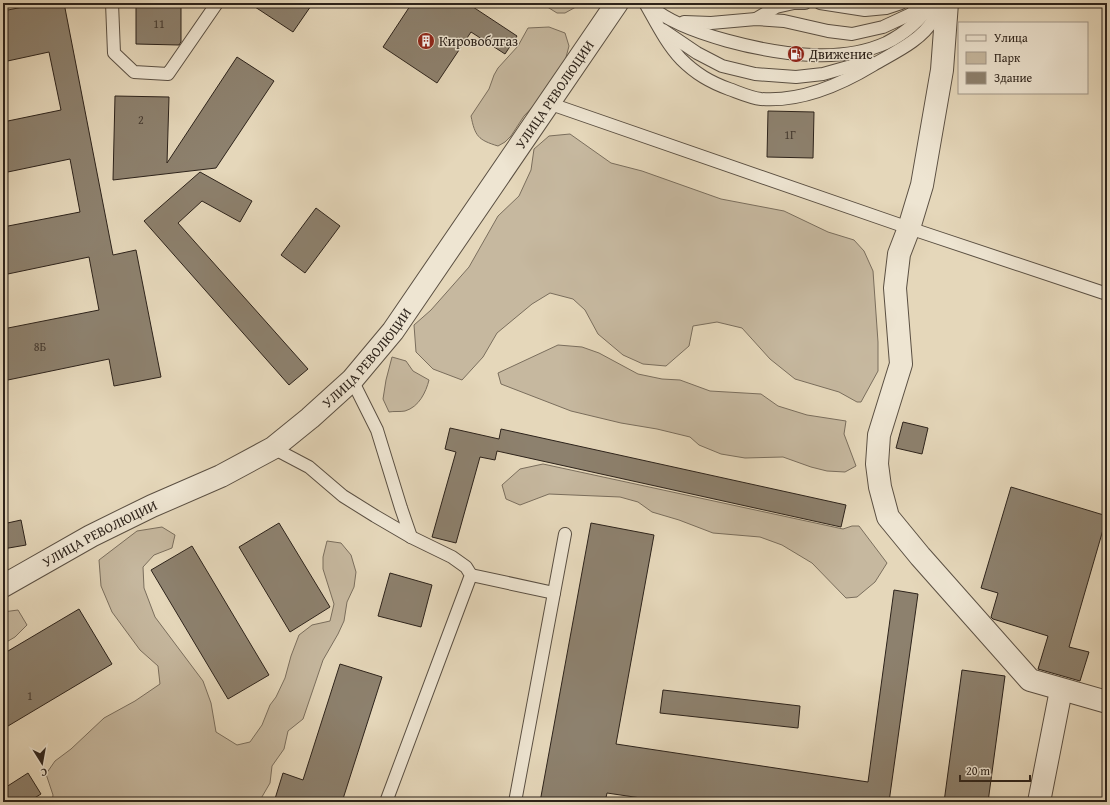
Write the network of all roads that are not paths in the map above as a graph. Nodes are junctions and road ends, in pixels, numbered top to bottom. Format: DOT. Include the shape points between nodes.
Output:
graph roads {
  1 [pos="112,3"];
  2 [pos="217,3"];
  3 [pos="617,3"];
  4 [pos="646,3"];
  5 [pos="805,3"];
  6 [pos="820,3"];
  7 [pos="901,3"];
  8 [pos="923,3"];
  9 [pos="932,3"];
  10 [pos="939,3"];
  11 [pos="947,3"];
  12 [pos="756,19"];
  13 [pos="669,20"];
  14 [pos="659,27"];
  15 [pos="892,54"];
  16 [pos="548,103"];
  17 [pos="909,228"];
  18 [pos="1107,294"];
  19 [pos="352,380"];
  20 [pos="273,448"];
  21 [pos="565,534"];
  22 [pos="411,537"];
  23 [pos="471,575"];
  24 [pos="3,586"];
  25 [pos="554,593"];
  26 [pos="1061,690"];
  27 [pos="1107,702"];
  28 [pos="386,802"];
  29 [pos="515,802"];
  30 [pos="1039,802"];
  1 -- 2 [label="lane" via="114,54 134,72 168,74"];
  3 -- 16 [label="street, УЛИЦА РЕВОЛЮЦИИ"];
  4 -- 13 [label="lane"];
  4 -- 14 [label="lane"];
  5 -- 12 [label="lane" via="776,7"];
  6 -- 7 [label="lane" via="865,10 886,8"];
  8 -- 12 [label="lane" via="911,14 883,27 852,34 784,21"];
  9 -- 13 [label="lane" via="905,32 886,43 861,51 831,55 796,54 740,44 706,35"];
  10 -- 15 [label="lane" via="933,20 919,36"];
  11 -- 17 [label="street" via="941,78 922,185"];
  12 -- 13 [label="lane" via="711,23"];
  14 -- 15 [label="lane" via="696,53 722,66 755,74 796,77 823,74"];
  14 -- 15 [label="lane" via="672,48 700,76 719,86 761,98 809,94 840,83"];
  16 -- 17 [label="lane"];
  16 -- 19 [label="street, УЛИЦА РЕВОЛЮЦИИ" via="393,331"];
  17 -- 18 [label="lane"];
  17 -- 26 [label="street" via="899,254 895,288 901,364 880,435 877,464 888,517 1030,680"];
  19 -- 20 [label="street, УЛИЦА РЕВОЛЮЦИИ"];
  19 -- 22 [label="lane" via="377,430"];
  20 -- 22 [label="lane" via="309,467 343,496"];
  20 -- 24 [label="street, УЛИЦА РЕВОЛЮЦИИ" via="221,476 91,536"];
  21 -- 25 [label="lane"];
  22 -- 23 [label="lane" via="452,557 466,567"];
  23 -- 25 [label="lane"];
  23 -- 28 [label="lane"];
  25 -- 29 [label="lane"];
  26 -- 27 [label="street"];
  26 -- 30 [label="street"];
}
